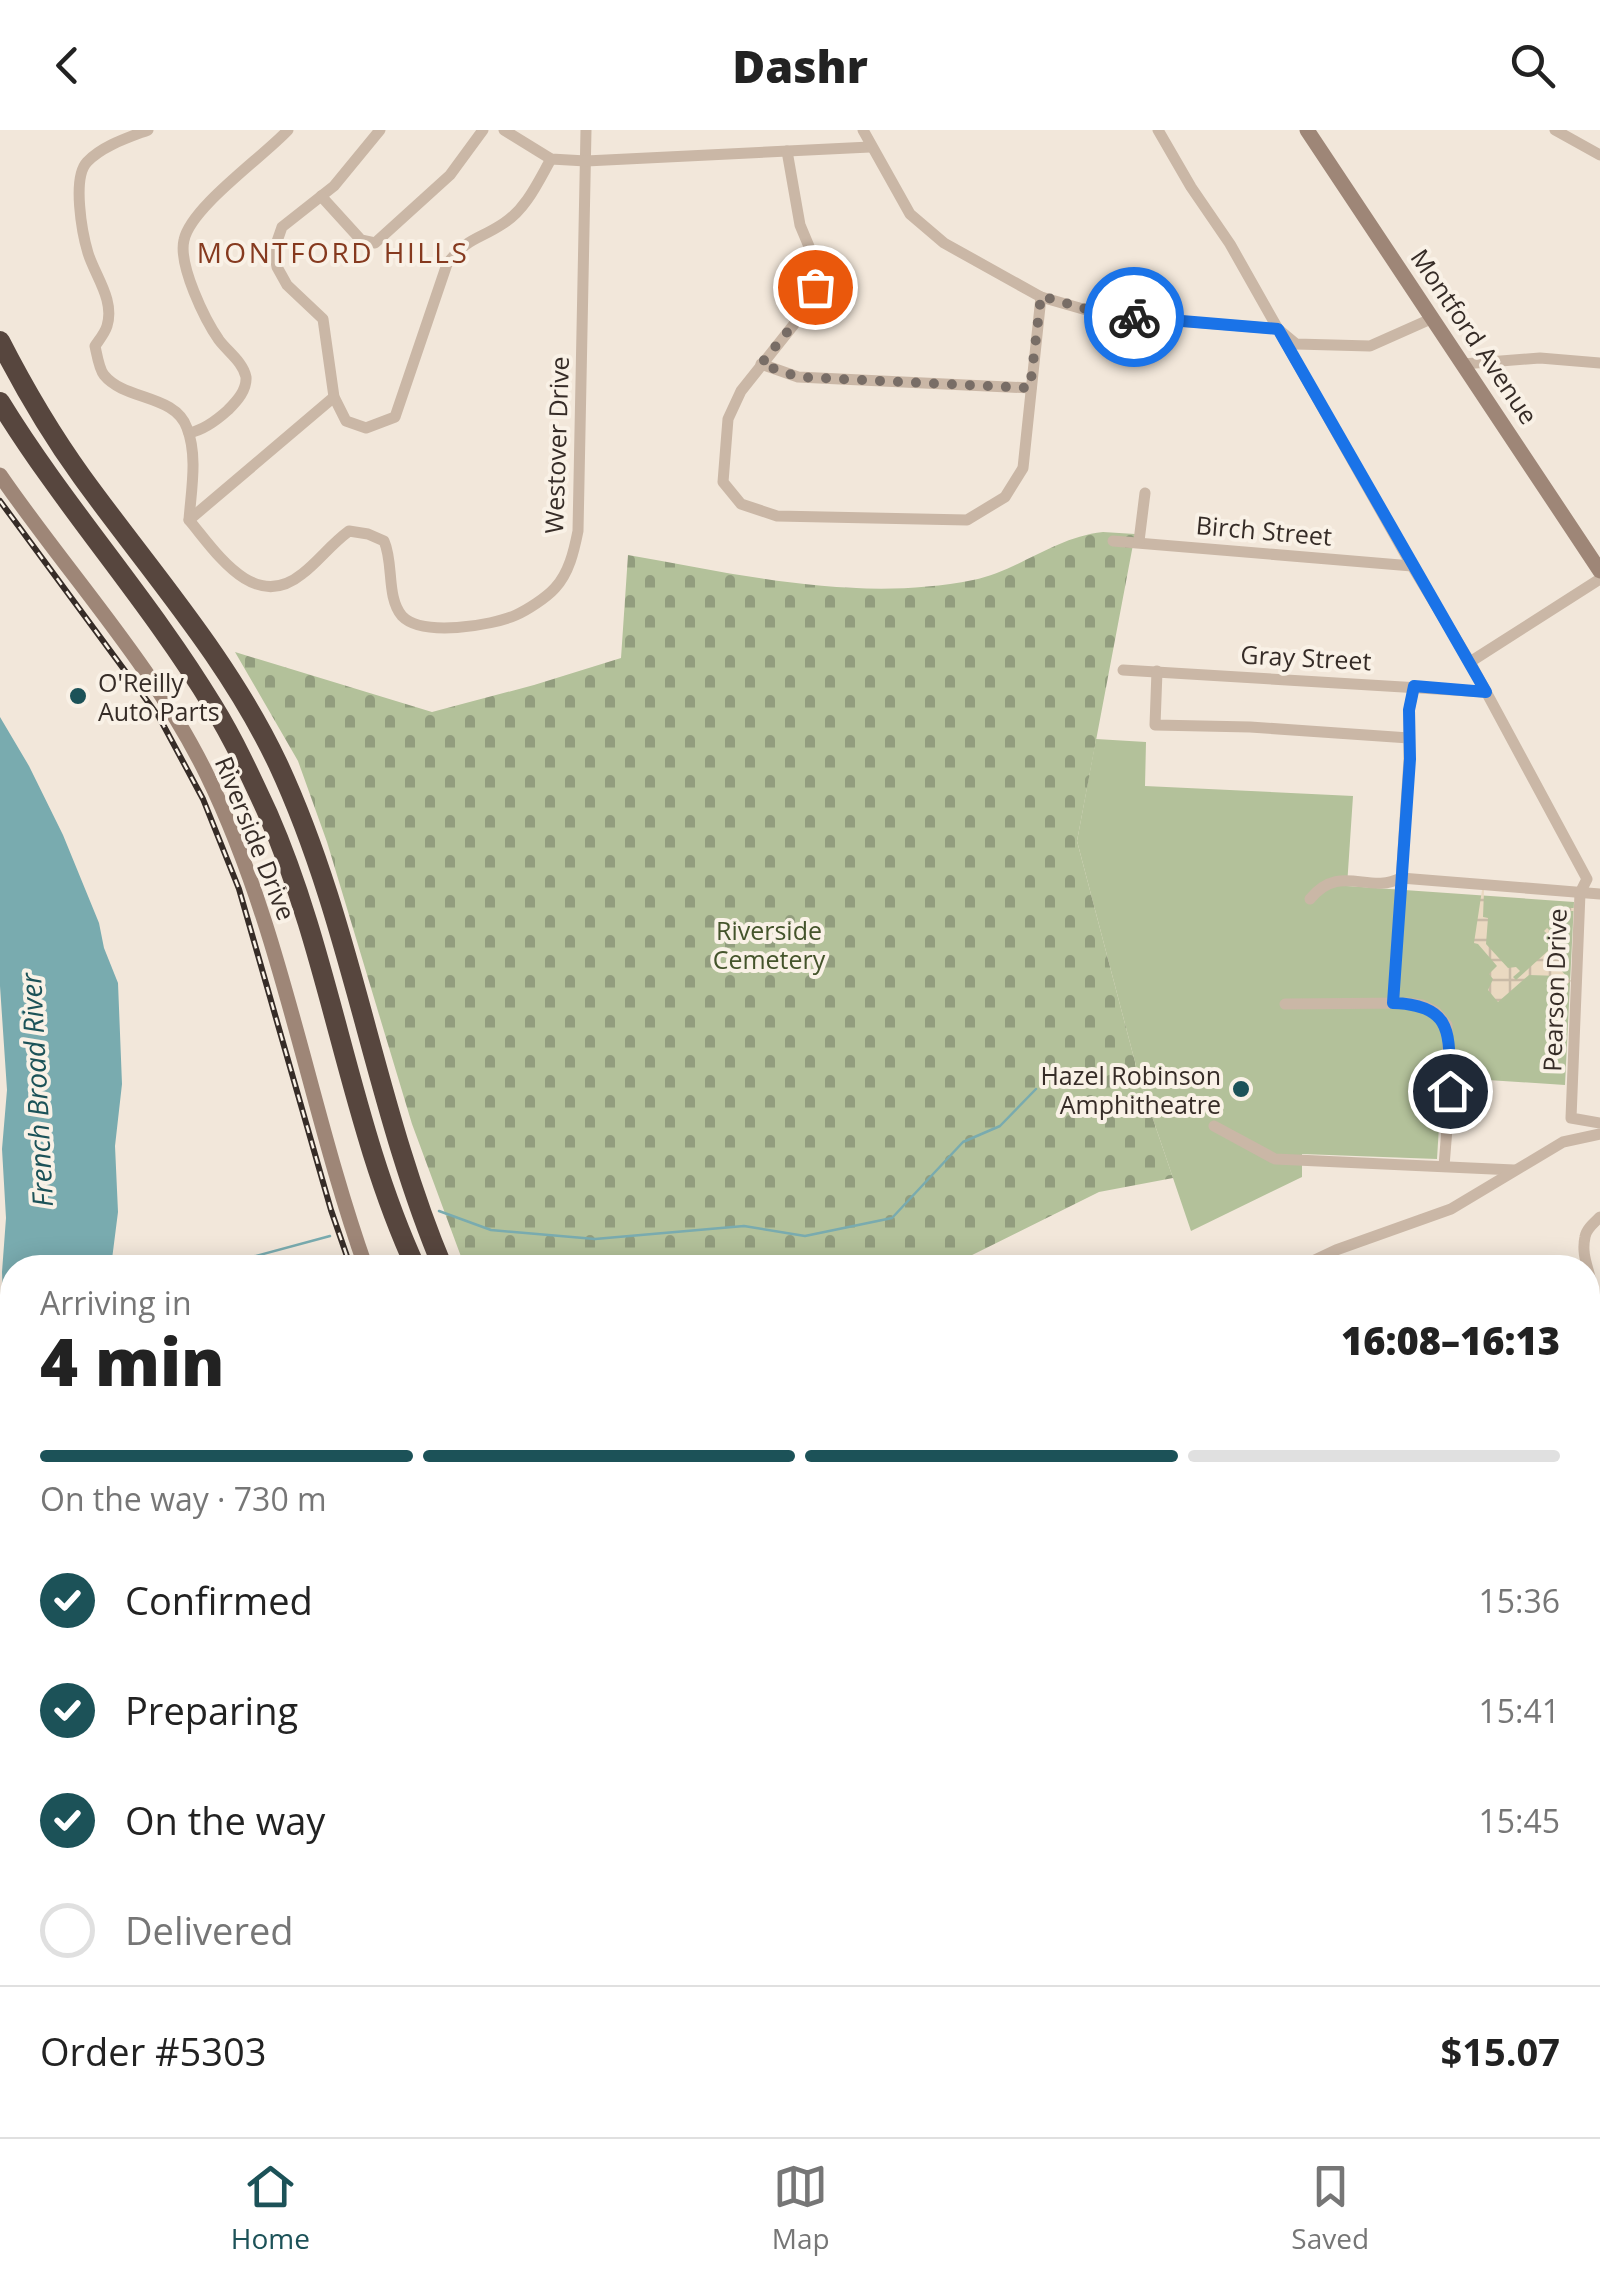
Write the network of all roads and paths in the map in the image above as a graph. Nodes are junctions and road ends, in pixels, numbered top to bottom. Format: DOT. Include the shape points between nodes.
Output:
graph roads {
  1 [pos="148,130"];
  2 [pos="288,130"];
  3 [pos="380,130"];
  4 [pos="483,130"];
  5 [pos="504,130"];
  6 [pos="586,130"];
  7 [pos="863,130"];
  8 [pos="1158,130"];
  9 [pos="1307,130"];
  10 [pos="1554,130"];
  11 [pos="870,147"];
  12 [pos="787,152"];
  13 [pos="1600,155"];
  14 [pos="550,159"];
  15 [pos="586,161"];
  16 [pos="321,196"];
  17 [pos="1041,296"];
  18 [pos="1433,318"];
  19 [pos="1278,329"];
  20 [pos="0,341"];
  21 [pos="761,364"];
  22 [pos="1463,364"];
  23 [pos="1600,364"];
  24 [pos="1030,388"];
  25 [pos="334,397"];
  26 [pos="0,402"];
  27 [pos="189,433"];
  28 [pos="0,475"];
  29 [pos="1145,494"];
  30 [pos="189,520"];
  31 [pos="1112,541"];
  32 [pos="1139,541"];
  33 [pos="1412,566"];
  34 [pos="1600,571"];
  35 [pos="1600,579"];
  36 [pos="1470,662"];
  37 [pos="1123,670"];
  38 [pos="1156,672"];
  39 [pos="1414,686"];
  40 [pos="1486,692"];
  41 [pos="1408,738"];
  42 [pos="1401,878"];
  43 [pos="1580,893"];
  44 [pos="1600,894"];
  45 [pos="1310,899"];
  46 [pos="1393,1003"];
  47 [pos="1285,1004"];
  48 [pos="1600,1123"];
  49 [pos="1214,1126"];
  50 [pos="1600,1134"];
  51 [pos="1444,1166"];
  52 [pos="1514,1170"];
  53 [pos="1600,1217"];
  54 [pos="362,1255"];
  55 [pos="411,1255"];
  56 [pos="438,1255"];
  57 [pos="1325,1255"];
  58 [pos="1593,1255"];
  1 -- 27 [label="street" via="118,141 80,174 88,253 106,291 108,324 95,346 103,374 126,392 174,411"];
  2 -- 27 [label="street" via="203,209 184,240 190,280 246,378 227,410"];
  3 -- 16 [label="street"];
  4 -- 16 [label="street" via="450,175 375,243 361,240"];
  5 -- 14 [label="street"];
  6 -- 15 [label="street"];
  7 -- 11 [label="street"];
  8 -- 19 [label="street, Pearson Drive"];
  9 -- 18 [label="main road, Montford Avenue"];
  10 -- 13 [label="street"];
  11 -- 12 [label="street"];
  11 -- 17 [label="street" via="910,214 944,243"];
  12 -- 15 [label="street"];
  12 -- 21 [label="street" via="815,287 803,313"];
  14 -- 15 [label="street"];
  14 -- 25 [label="street" via="528,200 506,222 462,244 447,264 396,417 366,428 346,422"];
  15 -- 30 [label="street, Westover Drive" via="578,531 572,560 555,588 516,615 426,629 403,617 384,541 349,532 301,576 262,586 235,574"];
  16 -- 25 [label="street" via="282,228 274,250 287,285 324,318"];
  17 -- 19 [label="street" via="1104,314"];
  17 -- 24 [label="street"];
  18 -- 19 [label="street" via="1370,346 1296,344"];
  18 -- 22 [label="main road, Montford Avenue"];
  19 -- 33 [label="street, Pearson Drive"];
  20 -- 56 [label="highway" via="82,476 220,661 277,762 328,895"];
  21 -- 24 [label="street" via="798,377"];
  21 -- 24 [label="street" via="728,420 723,482 742,504 777,516 967,520 1006,497 1023,468"];
  22 -- 23 [label="street" via="1540,358"];
  22 -- 34 [label="main road, Montford Avenue"];
  25 -- 30 [label="street"];
  26 -- 55 [label="highway" via="185,662 249,774 288,868 387,1199"];
  27 -- 30 [label="street"];
  28 -- 54 [label="main road, Riverside Drive" via="146,676 213,788 258,899"];
  29 -- 32 [label="street"];
  31 -- 32 [label="street, Birch Street"];
  32 -- 33 [label="street, Birch Street"];
  33 -- 36 [label="street, Pearson Drive"];
  35 -- 36 [label="street"];
  36 -- 40 [label="street, Pearson Drive"];
  37 -- 38 [label="street, Gray Street"];
  38 -- 39 [label="street, Gray Street"];
  38 -- 41 [label="street" via="1155,725"];
  39 -- 40 [label="street, Gray Street"];
  39 -- 41 [label="street"];
  40 -- 43 [label="street, Pearson Drive" via="1587,879"];
  41 -- 42 [label="street"];
  42 -- 43 [label="street"];
  42 -- 45 [label="street" via="1322,884"];
  42 -- 46 [label="street"];
  43 -- 44 [label="street"];
  43 -- 48 [label="street, Pearson Drive" via="1571,1118"];
  46 -- 47 [label="street"];
  46 -- 51 [label="street" via="1422,1005 1447,1025"];
  49 -- 51 [label="street" via="1275,1159"];
  50 -- 52 [label="street" via="1563,1142"];
  51 -- 52 [label="street"];
  52 -- 57 [label="street" via="1451,1208"];
  53 -- 58 [label="street" via="1585,1236"];
}
